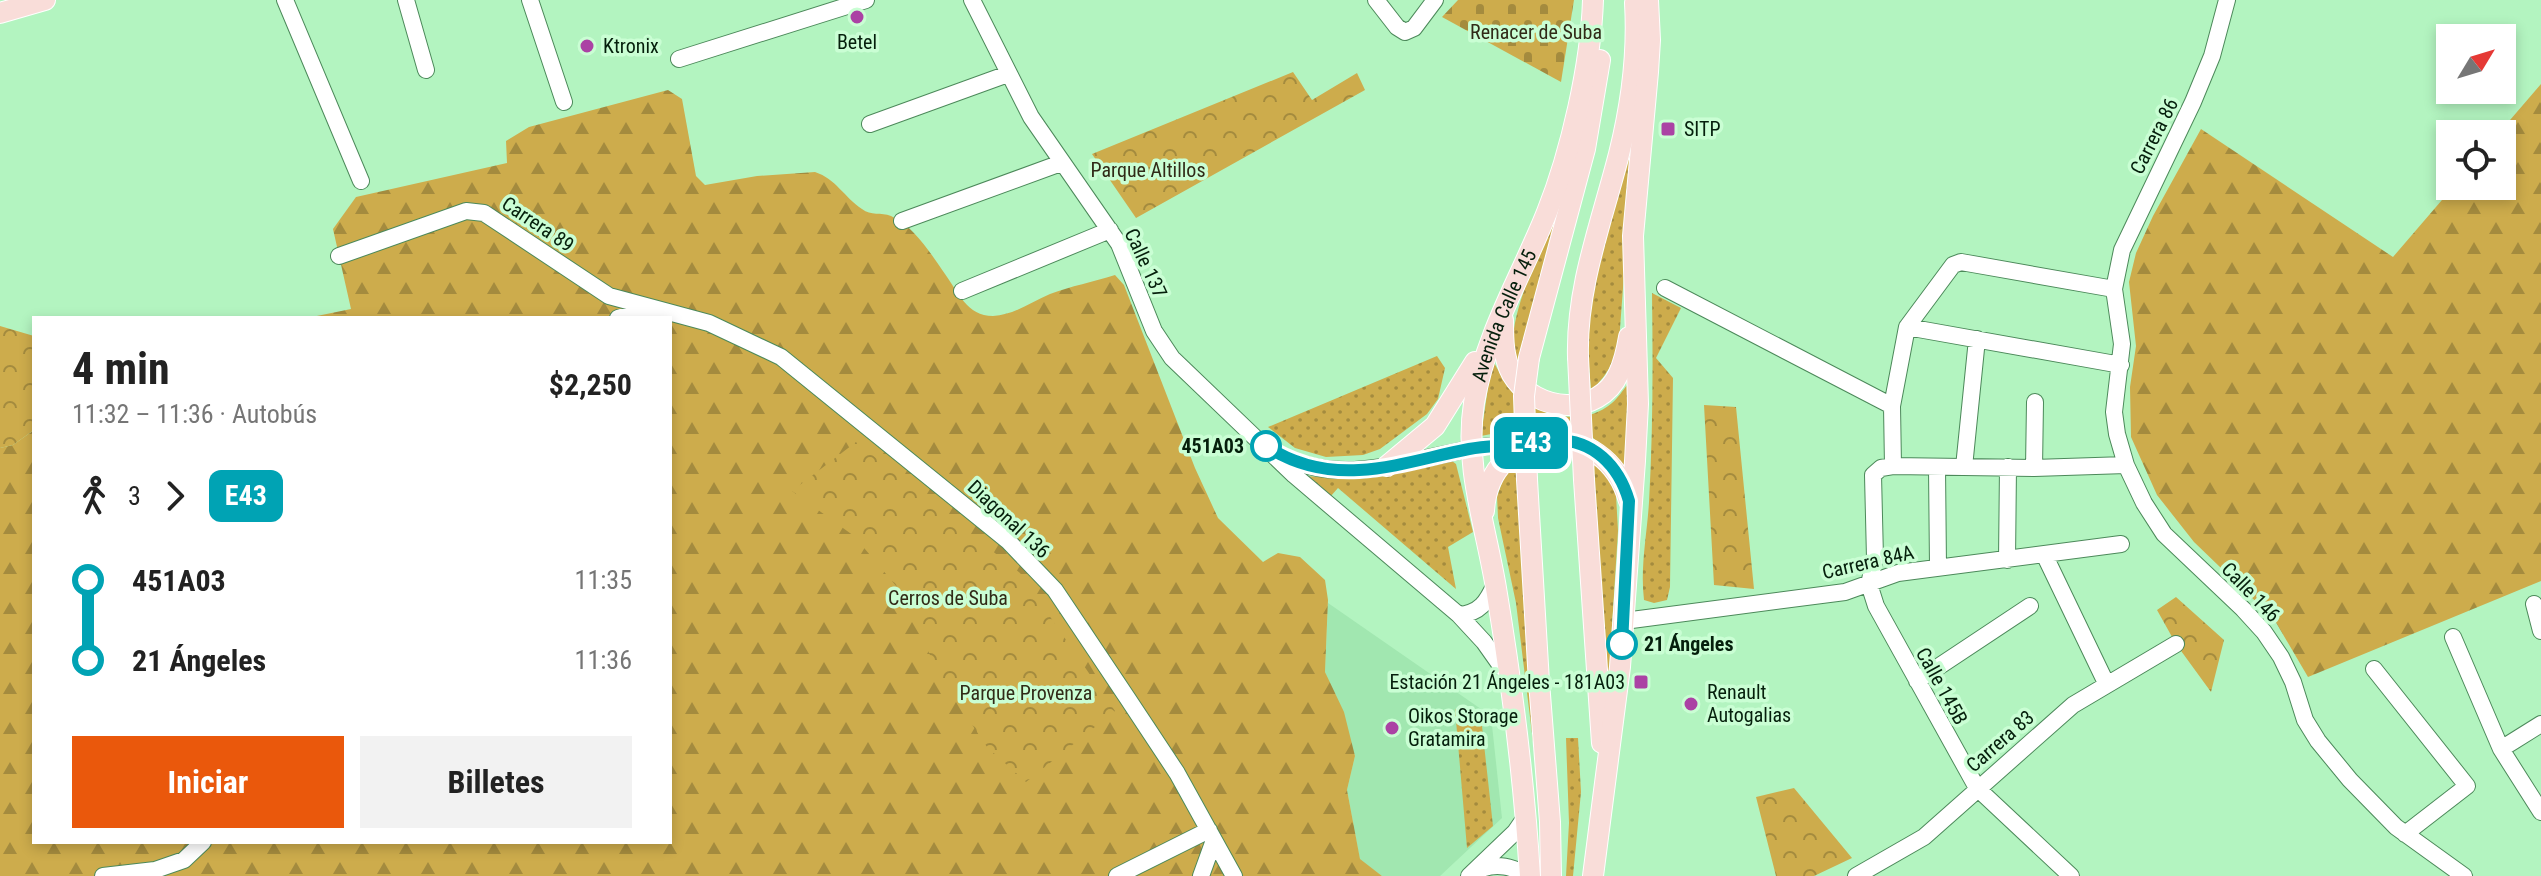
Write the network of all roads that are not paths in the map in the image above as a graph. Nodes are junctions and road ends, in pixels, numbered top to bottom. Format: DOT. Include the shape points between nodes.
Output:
graph roads {
  1 [pos="45,0"];
  2 [pos="285,0"];
  3 [pos="406,0"];
  4 [pos="530,0"];
  5 [pos="866,0"];
  6 [pos="972,0"];
  7 [pos="1376,0"];
  8 [pos="1435,0"];
  9 [pos="1596,0"];
  10 [pos="1635,0"];
  11 [pos="1648,0"];
  12 [pos="1659,0"];
  13 [pos="2227,0"];
  14 [pos="0,13"];
  15 [pos="1650,40"];
  16 [pos="679,59"];
  17 [pos="426,70"];
  18 [pos="1008,74"];
  19 [pos="564,102"];
  20 [pos="870,124"];
  21 [pos="1061,163"];
  22 [pos="361,181"];
  23 [pos="902,221"];
  24 [pos="1110,230"];
  25 [pos="339,256"];
  26 [pos="1665,288"];
  27 [pos="1634,289"];
  28 [pos="2114,289"];
  29 [pos="962,291"];
  30 [pos="648,309"];
  31 [pos="625,316"];
  32 [pos="1500,317"];
  33 [pos="1907,327"];
  34 [pos="1977,339"];
  35 [pos="2121,365"];
  36 [pos="2035,402"];
  37 [pos="1892,406"];
  38 [pos="1258,441"];
  39 [pos="1535,443"];
  40 [pos="1472,449"];
  41 [pos="2126,465"];
  42 [pos="1387,466"];
  43 [pos="1893,466"];
  44 [pos="1937,467"];
  45 [pos="1964,467"];
  46 [pos="2008,467"];
  47 [pos="2034,468"];
  48 [pos="1630,518"];
  49 [pos="2121,544"];
  50 [pos="1489,550"];
  51 [pos="2044,554"];
  52 [pos="2007,560"];
  53 [pos="1938,567"];
  54 [pos="1495,584"];
  55 [pos="1869,584"];
  56 [pos="2534,604"];
  57 [pos="2030,606"];
  58 [pos="1459,615"];
  59 [pos="1624,621"];
  60 [pos="2541,631"];
  61 [pos="2453,637"];
  62 [pos="2176,644"];
  63 [pos="2374,669"];
  64 [pos="1511,681"];
  65 [pos="1917,681"];
  66 [pos="2107,685"];
  67 [pos="2541,724"];
  68 [pos="2501,749"];
  69 [pos="1977,788"];
  70 [pos="1604,794"];
  71 [pos="2541,812"];
  72 [pos="1526,816"];
  73 [pos="2405,834"];
  74 [pos="1212,835"];
  75 [pos="201,844"];
  76 [pos="1472,874"];
  77 [pos="2457,874"];
  78 [pos="103,876"];
  79 [pos="1117,876"];
  80 [pos="1201,876"];
  81 [pos="1234,876"];
  82 [pos="1529,876"];
  83 [pos="1551,876"];
  84 [pos="1593,876"];
  85 [pos="1856,876"];
  86 [pos="2071,876"];
  1 -- 14 [label="main road"];
  2 -- 22 [label="street"];
  3 -- 17 [label="street"];
  4 -- 19 [label="street"];
  5 -- 16 [label="street"];
  6 -- 18 [label="street, Calle 137"];
  7 -- 8 [label="street" via="1405,32"];
  9 -- 32 [label="main road, Avenida Calle 145" via="1584,79 1556,188"];
  9 -- 83 [label="main road, Avenida Calle 145, bridge" via="1601,42 1593,111 1529,358 1524,396"];
  10 -- 70 [label="main road, bridge" via="1635,41 1620,151 1583,288 1578,328"];
  11 -- 15 [label="main road"];
  12 -- 15 [label="street"];
  13 -- 28 [label="street, Carrera 86" via="2193,102 2122,250"];
  15 -- 27 [label="main road" via="1633,236"];
  18 -- 20 [label="street"];
  18 -- 21 [label="street, Calle 137"];
  21 -- 23 [label="street"];
  21 -- 24 [label="street, Calle 137"];
  24 -- 29 [label="street"];
  24 -- 38 [label="street, Calle 137" via="1163,345"];
  25 -- 30 [label="street, Carrera 89" via="466,211 484,213 609,296"];
  26 -- 37 [label="street"];
  27 -- 32 [label="main road" via="1619,375 1596,397 1573,405 1533,396 1512,375"];
  27 -- 48 [label="main road" via="1638,404"];
  28 -- 33 [label="street" via="1961,262 1953,265"];
  28 -- 35 [label="street, Calle 146"];
  30 -- 31 [label="street"];
  30 -- 74 [label="street, Diagonal 136" via="709,323 781,357 1008,541 1055,590"];
  32 -- 40 [label="main road, Avenida Calle 145" via="1482,364"];
  32 -- 42 [label="main road" via="1435,426"];
  33 -- 34 [label="street"];
  33 -- 37 [label="street"];
  34 -- 35 [label="street"];
  34 -- 45 [label="street"];
  35 -- 41 [label="street, Calle 146" via="2114,412"];
  36 -- 47 [label="street"];
  37 -- 43 [label="street"];
  38 -- 42 [label="street, Calle 137" via="1307,466"];
  38 -- 58 [label="street, Calle 137"];
  39 -- 40 [label="street, Calle 137"];
  39 -- 48 [label="main road" via="1571,441 1603,456 1624,484"];
  39 -- 50 [label="main road" via="1504,462 1492,478 1484,519"];
  40 -- 42 [label="street, Calle 137"];
  40 -- 50 [label="main road, Avenida Calle 145"];
  41 -- 47 [label="street"];
  41 -- 73 [label="street, Calle 146" via="2164,534 2273,644 2318,741"];
  43 -- 44 [label="street"];
  43 -- 55 [label="street" via="1873,475 1875,558"];
  44 -- 45 [label="street"];
  44 -- 53 [label="street"];
  45 -- 46 [label="street"];
  46 -- 47 [label="street"];
  46 -- 52 [label="street"];
  48 -- 59 [label="main road"];
  49 -- 51 [label="street, Carrera 84A"];
  50 -- 54 [label="main road, Avenida Calle 145"];
  51 -- 52 [label="street, Carrera 84A"];
  51 -- 66 [label="street"];
  52 -- 53 [label="street, Carrera 84A"];
  53 -- 55 [label="street, Carrera 84A"];
  54 -- 58 [label="street" via="1483,606"];
  54 -- 64 [label="main road, Avenida Calle 145"];
  55 -- 59 [label="street, Carrera 84A" via="1845,592"];
  55 -- 65 [label="street, Calle 145B"];
  56 -- 60 [label="street"];
  57 -- 65 [label="street"];
  58 -- 64 [label="street, Calle 137"];
  59 -- 70 [label="main road"];
  61 -- 68 [label="street"];
  62 -- 66 [label="street, Carrera 83"];
  63 -- 73 [label="street" via="2467,786"];
  64 -- 72 [label="main road, Avenida Calle 145"];
  65 -- 69 [label="street, Calle 145B"];
  66 -- 69 [label="street, Carrera 83" via="2073,705"];
  67 -- 68 [label="street"];
  68 -- 71 [label="street"];
  69 -- 85 [label="street, Carrera 83" via="1924,837"];
  69 -- 86 [label="street, Calle 145B"];
  70 -- 84 [label="main road"];
  72 -- 76 [label="street"];
  72 -- 82 [label="main road, Avenida Calle 145"];
  73 -- 77 [label="street, Calle 146"];
  74 -- 79 [label="street"];
  74 -- 80 [label="street"];
  74 -- 81 [label="street, Diagonal 136"];
  75 -- 78 [label="street" via="184,860 155,870"];
  76 -- 82 [label="street" via="1496,865"];
}
